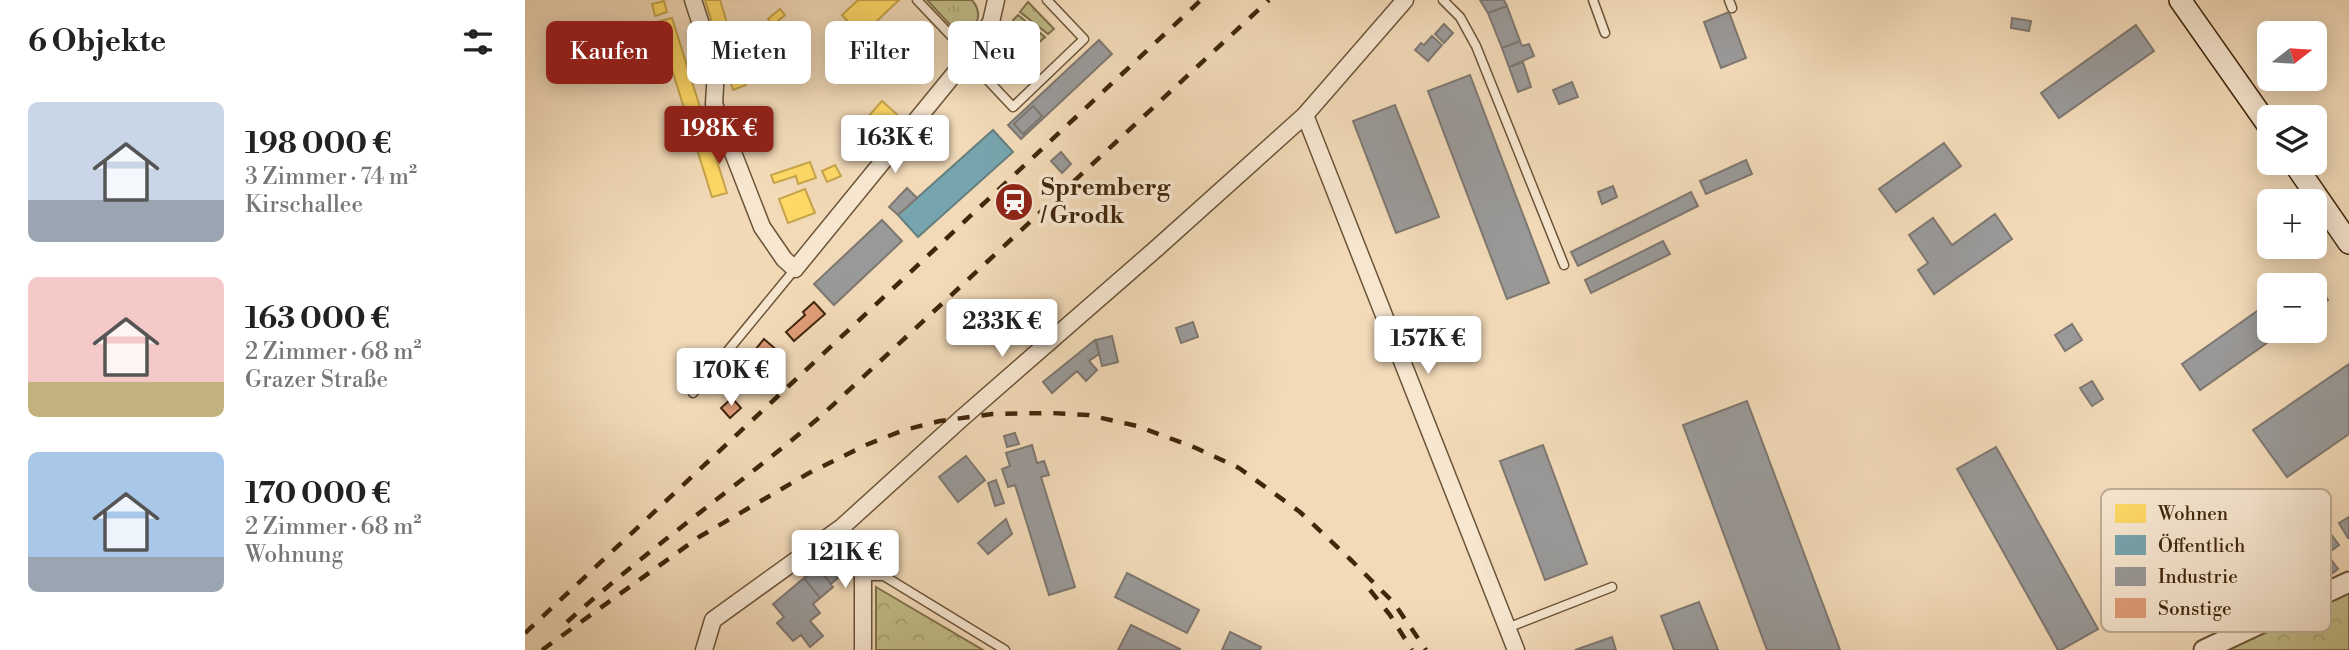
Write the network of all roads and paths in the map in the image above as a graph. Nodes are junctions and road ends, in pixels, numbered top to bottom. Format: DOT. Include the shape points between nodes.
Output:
graph roads {
  1 [pos="692,0"];
  2 [pos="917,0"];
  3 [pos="996,0"];
  4 [pos="1047,0"];
  5 [pos="1405,0"];
  6 [pos="1443,0"];
  7 [pos="1593,0"];
  8 [pos="2180,0"];
  9 [pos="991,21"];
  10 [pos="948,33"];
  11 [pos="1605,33"];
  12 [pos="948,79"];
  13 [pos="1040,81"];
  14 [pos="991,84"];
  15 [pos="1037,84"];
  16 [pos="2257,110"];
  17 [pos="1305,116"];
  18 [pos="2302,175"];
  19 [pos="2349,243"];
  20 [pos="1564,265"];
  21 [pos="795,269"];
  22 [pos="693,393"];
  23 [pos="842,527"];
  24 [pos="863,576"];
  25 [pos="2349,582"];
  26 [pos="1612,587"];
  27 [pos="2331,590"];
  28 [pos="1507,628"];
  29 [pos="2242,632"];
  30 [pos="704,650"];
  31 [pos="863,650"];
  32 [pos="1005,650"];
  33 [pos="1516,650"];
  34 [pos="2204,650"];
  1 -- 21 [label="street" via="716,70 714,104 762,227"];
  2 -- 10 [label="lane"];
  3 -- 9 [label="street"];
  4 -- 13 [label="lane" via="1084,39"];
  5 -- 17 [label="street"];
  6 -- 20 [label="lane" via="1460,17 1476,46"];
  7 -- 11 [label="lane"];
  8 -- 16 [label="main road"];
  12 -- 21 [label="street"];
  14 -- 15 [label="lane" via="1013,107"];
  17 -- 23 [label="street"];
  17 -- 28 [label="street"];
  18 -- 19 [label="main road"];
  21 -- 22 [label="lane"];
  23 -- 24 [label="street"];
  23 -- 30 [label="street" via="713,620"];
  24 -- 31 [label="street"];
  24 -- 32 [label="lane" via="884,576"];
  25 -- 27 [label="street"];
  26 -- 28 [label="lane"];
  28 -- 33 [label="street"];
  29 -- 34 [label="street"];
}
